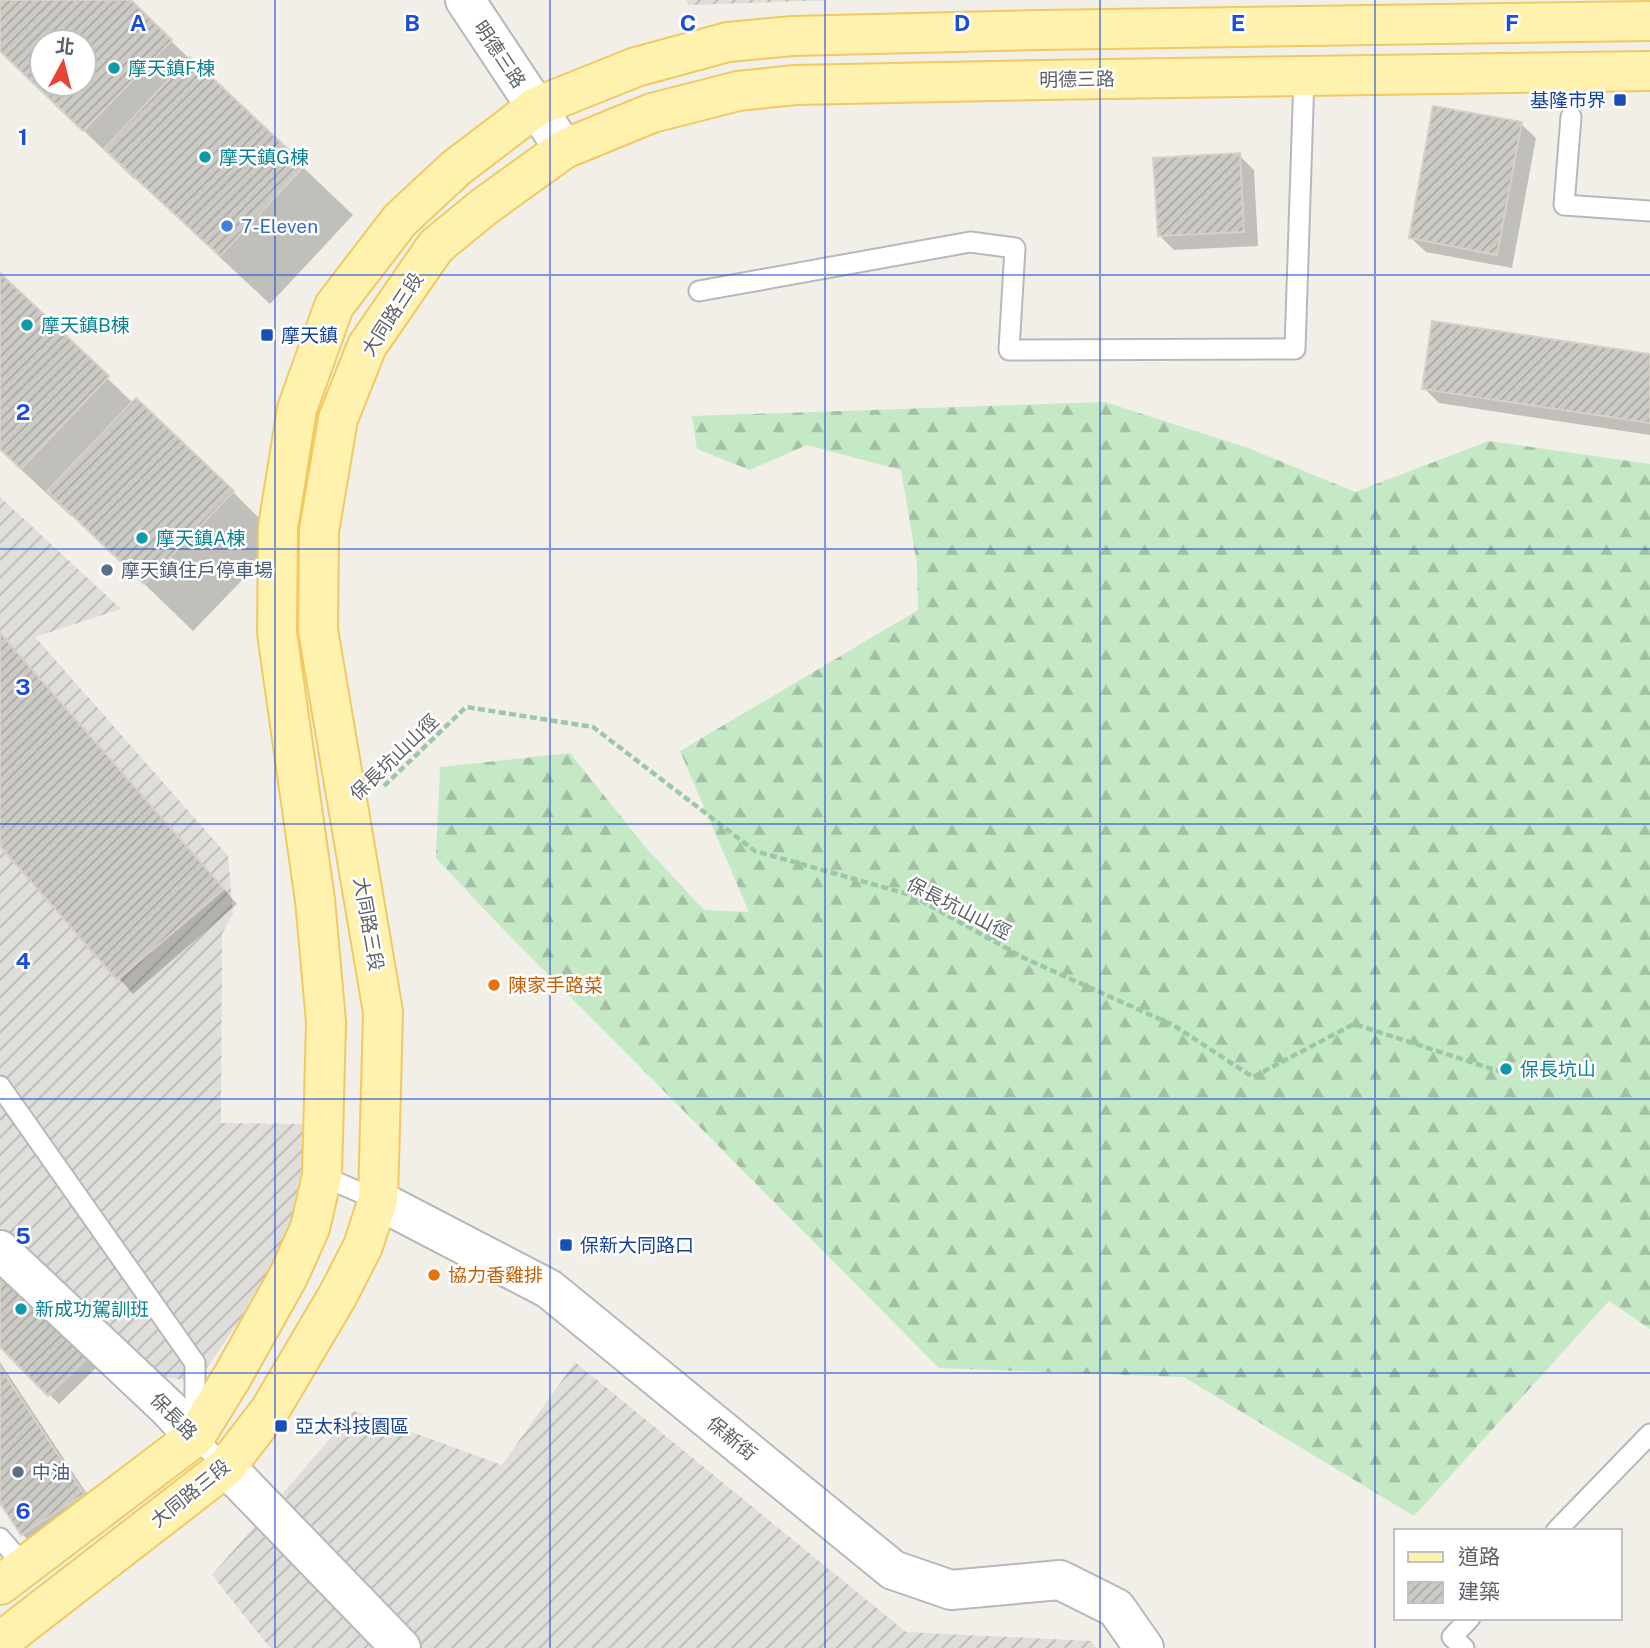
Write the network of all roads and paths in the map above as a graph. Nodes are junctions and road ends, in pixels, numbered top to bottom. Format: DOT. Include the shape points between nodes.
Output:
graph roads {
  1 [pos="465,0"];
  2 [pos="1650,21"];
  3 [pos="1650,71"];
  4 [pos="1304,76"];
  5 [pos="536,107"];
  6 [pos="1571,117"];
  7 [pos="564,149"];
  8 [pos="1650,211"];
  9 [pos="699,290"];
  10 [pos="351,818"];
  11 [pos="1511,1075"];
  12 [pos="0,1086"];
  13 [pos="322,1176"];
  14 [pos="378,1199"];
  15 [pos="0,1250"];
  16 [pos="1650,1434"];
  17 [pos="195,1437"];
  18 [pos="226,1467"];
  19 [pos="1558,1529"];
  20 [pos="0,1538"];
  21 [pos="12,1576"];
  22 [pos="1468,1620"];
  23 [pos="0,1642"];
  24 [pos="401,1648"];
  25 [pos="1144,1648"];
  26 [pos="1464,1648"];
  1 -- 5 [label="street, 明德三路"];
  2 -- 5 [label="main road, 明德三路" via="792,36 729,42 636,67"];
  3 -- 4 [label="main road, 明德三路"];
  4 -- 7 [label="main road, 明德三路" via="795,85 738,91 652,113"];
  4 -- 9 [label="lane" via="1295,349 1009,350 1015,248 970,243"];
  5 -- 7 [label="street, 明德三路"];
  5 -- 13 [label="main road" via="456,168 400,220 334,306 297,409 278,527 277,633 326,1022"];
  6 -- 8 [label="lane" via="1564,205"];
  7 -- 10 [label="main road, 大同路三段" via="436,246 367,346 338,419 319,531 318,630"];
  10 -- 11 [label="path, 保長坑山山徑" via="466,707 593,727 755,851 911,895 1024,958 1173,1025 1253,1077 1354,1024"];
  10 -- 14 [label="main road, 大同路三段" via="383,1012"];
  12 -- 17 [label="lane" via="195,1363"];
  13 -- 14 [label="lane, 保新街"];
  13 -- 17 [label="main road" via="310,1227 288,1277"];
  14 -- 18 [label="main road, 大同路三段" via="363,1246 338,1295 270,1410"];
  14 -- 25 [label="street, 保新街" via="549,1289 893,1570 951,1590 1060,1580 1116,1608"];
  15 -- 17 [label="street, 保長路"];
  16 -- 19 [label="lane"];
  17 -- 18 [label="lane, 保長路"];
  17 -- 21 [label="main road"];
  18 -- 23 [label="main road, 大同路三段"];
  18 -- 24 [label="street, 保長路"];
  20 -- 21 [label="lane"];
  22 -- 26 [label="lane" via="1452,1637"];
}
